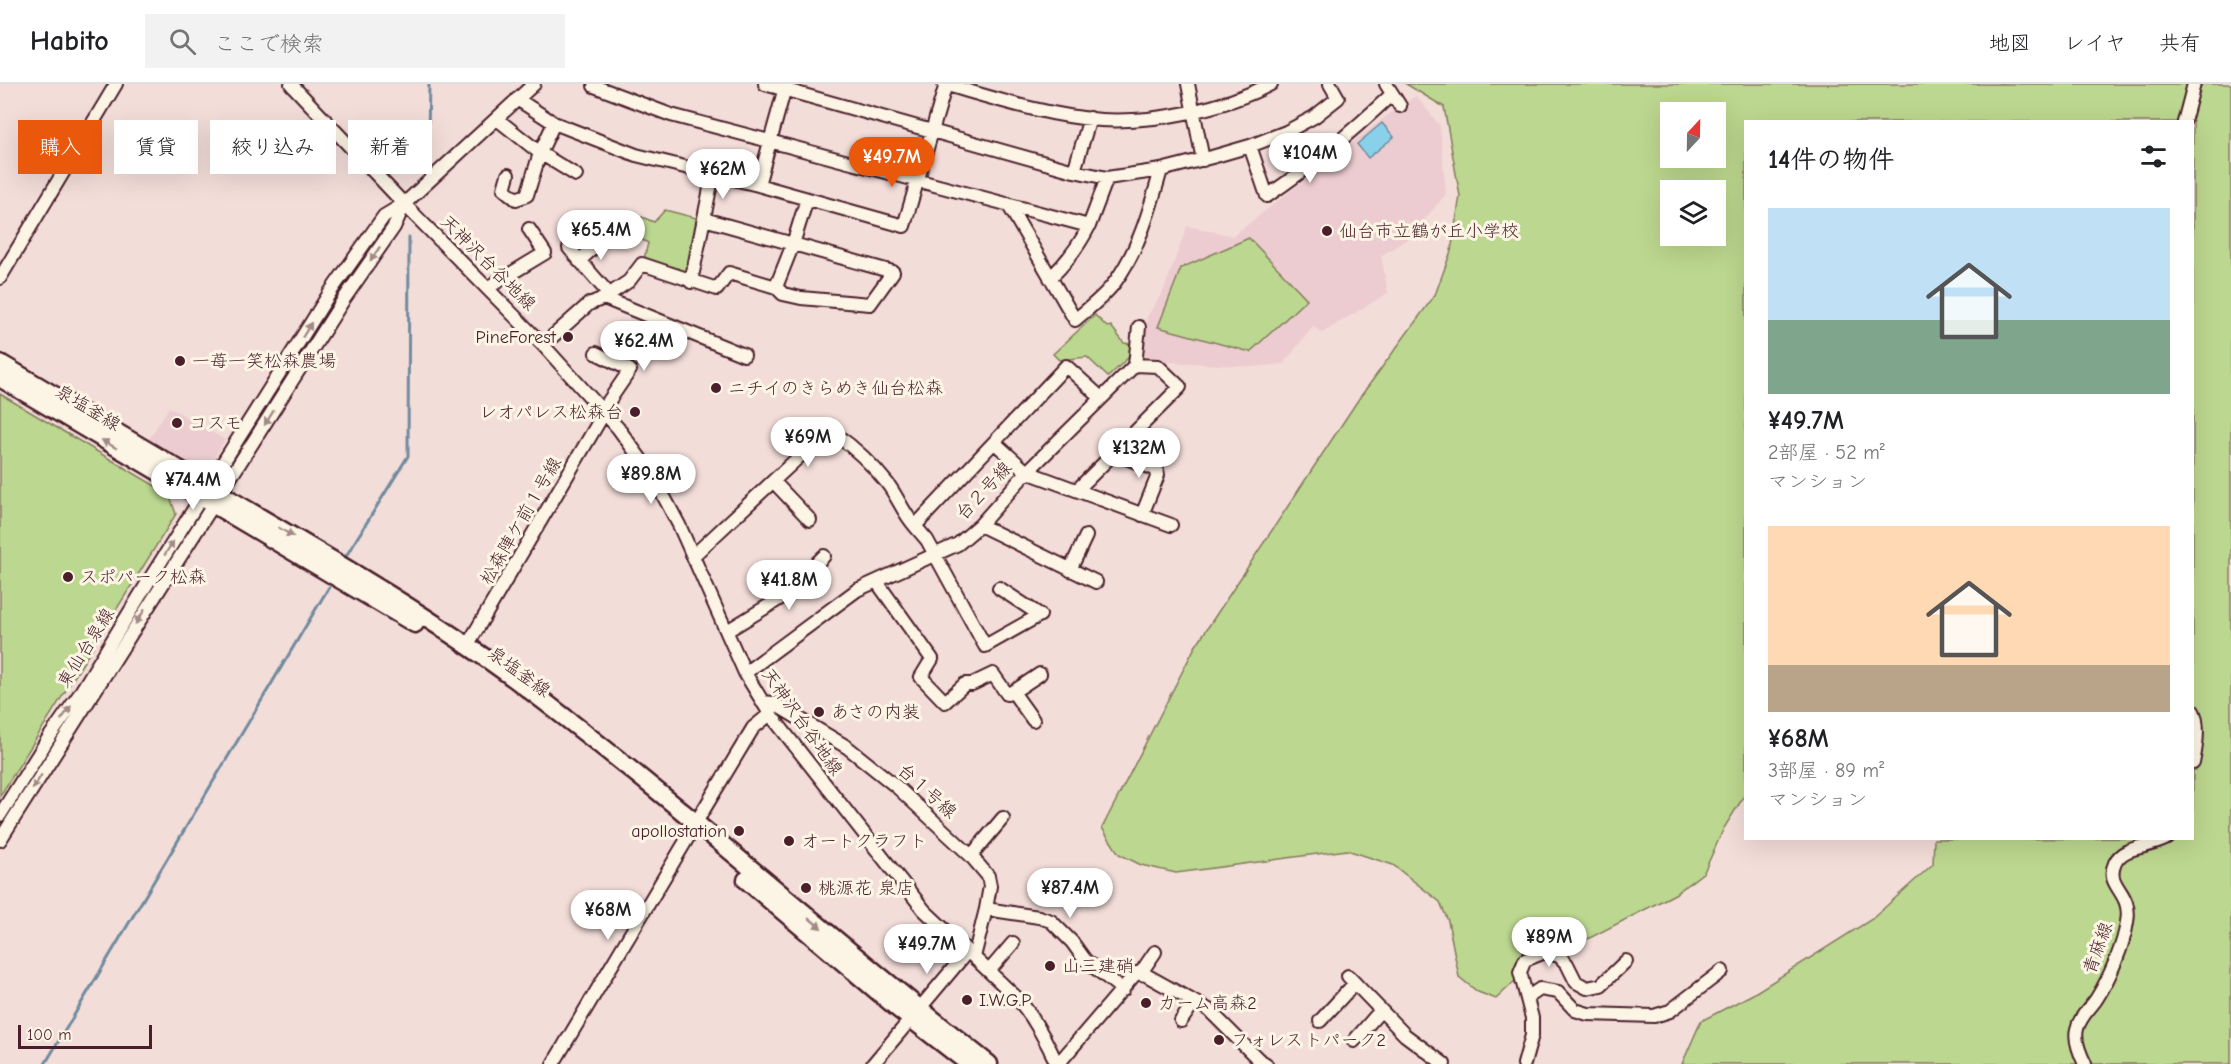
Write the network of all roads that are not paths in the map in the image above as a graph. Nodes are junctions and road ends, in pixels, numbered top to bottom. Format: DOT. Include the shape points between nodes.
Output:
graph roads {
  1 [pos="116,84"];
  2 [pos="291,84"];
  3 [pos="534,84"];
  4 [pos="596,84"];
  5 [pos="765,84"];
  6 [pos="945,84"];
  7 [pos="1188,84"];
  8 [pos="1271,84"];
  9 [pos="1330,84"];
  10 [pos="2194,84"];
  11 [pos="785,87"];
  12 [pos="1389,89"];
  13 [pos="517,99"];
  14 [pos="1400,106"];
  15 [pos="1193,111"];
  16 [pos="1090,118"];
  17 [pos="497,119"];
  18 [pos="2185,120"];
  19 [pos="554,123"];
  20 [pos="933,131"];
  21 [pos="771,140"];
  22 [pos="1250,146"];
  23 [pos="540,153"];
  24 [pos="1203,160"];
  25 [pos="1161,170"];
  26 [pos="1074,171"];
  27 [pos="713,174"];
  28 [pos="508,175"];
  29 [pos="576,176"];
  30 [pos="1107,178"];
  31 [pos="919,179"];
  32 [pos="758,185"];
  33 [pos="807,199"];
  34 [pos="404,204"];
  35 [pos="1008,204"];
  36 [pos="704,219"];
  37 [pos="1089,226"];
  38 [pos="574,227"];
  39 [pos="529,229"];
  40 [pos="602,240"];
  41 [pos="794,244"];
  42 [pos="579,261"];
  43 [pos="0,278"];
  44 [pos="1050,278"];
  45 [pos="691,282"];
  46 [pos="776,287"];
  47 [pos="487,288"];
  48 [pos="606,296"];
  49 [pos="1139,327"];
  50 [pos="543,345"];
  51 [pos="596,353"];
  52 [pos="744,355"];
  53 [pos="0,363"];
  54 [pos="1135,364"];
  55 [pos="0,378"];
  56 [pos="1100,397"];
  57 [pos="603,412"];
  58 [pos="995,443"];
  59 [pos="1114,453"];
  60 [pos="1027,472"];
  61 [pos="773,481"];
  62 [pos="1077,490"];
  63 [pos="211,496"];
  64 [pos="1142,515"];
  65 [pos="810,520"];
  66 [pos="980,525"];
  67 [pos="1171,525"];
  68 [pos="915,526"];
  69 [pos="1086,536"];
  70 [pos="933,554"];
  71 [pos="693,556"];
  72 [pos="824,556"];
  73 [pos="1070,570"];
  74 [pos="877,582"];
  75 [pos="1096,582"];
  76 [pos="999,588"];
  77 [pos="727,631"];
  78 [pos="467,646"];
  79 [pos="746,673"];
  80 [pos="1040,674"];
  81 [pos="1014,692"];
  82 [pos="762,702"];
  83 [pos="2194,713"];
  84 [pos="770,714"];
  85 [pos="1033,720"];
  86 [pos="2194,752"];
  87 [pos="0,815"];
  88 [pos="1003,818"];
  89 [pos="693,829"];
  90 [pos="2,833"];
  91 [pos="2161,840"];
  92 [pos="970,856"];
  93 [pos="987,909"];
  94 [pos="1013,943"];
  95 [pos="1155,952"];
  96 [pos="970,954"];
  97 [pos="1626,961"];
  98 [pos="989,971"];
  99 [pos="1722,971"];
  100 [pos="1140,974"];
  101 [pos="1123,990"];
  102 [pos="1527,998"];
  103 [pos="1194,1002"];
  104 [pos="1381,1010"];
  105 [pos="914,1013"];
  106 [pos="1181,1021"];
  107 [pos="1320,1021"];
  108 [pos="1354,1041"];
  109 [pos="1259,1062"];
  110 [pos="553,1064"];
  111 [pos="873,1064"];
  112 [pos="969,1064"];
  113 [pos="989,1064"];
  114 [pos="1058,1064"];
  115 [pos="1444,1064"];
  116 [pos="1524,1064"];
  117 [pos="2085,1064"];
  1 -- 43 [label="street"];
  2 -- 34 [label="street, 天神沢台谷地線"];
  3 -- 13 [label="street, 東仙台泉線"];
  4 -- 21 [label="street" via="606,93 671,115"];
  5 -- 11 [label="street"];
  6 -- 16 [label="street" via="1046,112"];
  6 -- 20 [label="street"];
  7 -- 15 [label="street"];
  8 -- 15 [label="street"];
  9 -- 22 [label="street" via="1338,98 1322,111 1286,132"];
  10 -- 18 [label="street"];
  11 -- 20 [label="street"];
  11 -- 21 [label="street"];
  12 -- 14 [label="street"];
  12 -- 22 [label="street" via="1329,150 1267,196"];
  13 -- 17 [label="street, 東仙台泉線"];
  13 -- 19 [label="street"];
  15 -- 16 [label="street" via="1159,117"];
  15 -- 24 [label="street"];
  16 -- 26 [label="street"];
  17 -- 23 [label="street"];
  17 -- 34 [label="street, 東仙台泉線"];
  19 -- 23 [label="street"];
  19 -- 27 [label="street" via="636,155"];
  20 -- 26 [label="street"];
  20 -- 31 [label="street"];
  21 -- 31 [label="street"];
  21 -- 32 [label="street"];
  22 -- 24 [label="street"];
  23 -- 28 [label="street" via="527,195 516,199 504,189"];
  23 -- 29 [label="street"];
  24 -- 25 [label="street"];
  25 -- 30 [label="street"];
  25 -- 44 [label="street" via="1135,249 1098,301 1075,320"];
  26 -- 30 [label="street"];
  27 -- 32 [label="street"];
  27 -- 36 [label="street"];
  30 -- 37 [label="street"];
  31 -- 33 [label="street" via="904,226"];
  31 -- 35 [label="street"];
  32 -- 33 [label="street"];
  33 -- 41 [label="street"];
  34 -- 47 [label="street, 天神沢台谷地線"];
  34 -- 63 [label="street, 東仙台泉線" via="384,216 332,291"];
  35 -- 37 [label="street"];
  35 -- 44 [label="street"];
  36 -- 41 [label="street"];
  36 -- 45 [label="street"];
  37 -- 44 [label="street" via="1080,244"];
  38 -- 42 [label="street" via="577,240 569,248"];
  39 -- 47 [label="street" via="545,253"];
  40 -- 42 [label="street"];
  41 -- 46 [label="street"];
  41 -- 46 [label="street" via="893,272 870,304 801,298 783,294"];
  42 -- 48 [label="street"];
  45 -- 46 [label="street" via="717,289 729,273"];
  45 -- 48 [label="street" via="642,264 629,281"];
  47 -- 50 [label="street, 天神沢台谷地線"];
  48 -- 50 [label="street" via="589,304"];
  48 -- 52 [label="street"];
  49 -- 54 [label="street"];
  50 -- 57 [label="street, 天神沢台谷地線"];
  51 -- 57 [label="street, 松森陣ケ前１号線" via="630,370"];
  53 -- 63 [label="main road"];
  54 -- 56 [label="street, 台２号線"];
  54 -- 59 [label="street" via="1158,366 1180,387"];
  63 -- 55 [label="main road, 泉塩釜線, one-way"];
  56 -- 58 [label="street" via="1066,366"];
  56 -- 60 [label="street, 台２号線"];
  57 -- 71 [label="street, 天神沢台谷地線" via="653,476"];
  57 -- 78 [label="street, 松森陣ケ前１号線"];
  58 -- 60 [label="street"];
  58 -- 68 [label="street"];
  59 -- 62 [label="street"];
  59 -- 64 [label="street" via="1157,470"];
  60 -- 62 [label="street"];
  60 -- 66 [label="street, 台２号線"];
  61 -- 65 [label="street"];
  61 -- 68 [label="street" via="818,440 836,434 856,449 888,484"];
  61 -- 71 [label="street"];
  62 -- 64 [label="street"];
  63 -- 78 [label="main road, 泉塩釜線, one-way" via="351,570"];
  87 -- 63 [label="street, 東仙台泉線, one-way"];
  63 -- 89 [label="main road, 泉塩釜線" via="440,640"];
  63 -- 90 [label="street, one-way" via="137,622"];
  64 -- 67 [label="street"];
  66 -- 70 [label="street, 台２号線" via="957,544"];
  66 -- 73 [label="street"];
  68 -- 70 [label="street"];
  69 -- 73 [label="street"];
  70 -- 74 [label="street, 台２号線"];
  70 -- 76 [label="street" via="985,646 1040,615"];
  71 -- 77 [label="street, 天神沢台谷地線"];
  72 -- 77 [label="street" via="781,598"];
  73 -- 75 [label="street"];
  74 -- 79 [label="street, 台２号線" via="857,590"];
  74 -- 81 [label="street" via="932,659 921,676 945,702 965,684 993,674 1007,694"];
  77 -- 79 [label="street, 天神沢台谷地線"];
  78 -- 89 [label="main road, 泉塩釜線" via="612,755"];
  79 -- 82 [label="street, 天神沢台谷地線"];
  80 -- 81 [label="street"];
  81 -- 85 [label="street"];
  82 -- 84 [label="street, 天神沢台谷地線"];
  82 -- 92 [label="street, 台１号線" via="773,703 847,747 897,787"];
  83 -- 86 [label="street"];
  84 -- 89 [label="street" via="753,728"];
  84 -- 96 [label="street, 天神沢台谷地線" via="924,910"];
  88 -- 92 [label="street"];
  89 -- 105 [label="main road, 泉塩釜線"];
  89 -- 110 [label="street"];
  91 -- 117 [label="street, 青麻線" via="2122,853 2116,861 2113,882 2125,896 2128,921 2104,986 2076,1030"];
  92 -- 93 [label="street, 台１号線" via="988,876"];
  93 -- 96 [label="street, 台１号線"];
  93 -- 101 [label="street" via="1051,921 1085,960"];
  94 -- 98 [label="street"];
  95 -- 100 [label="street"];
  96 -- 98 [label="street, 天神沢台谷地線"];
  96 -- 105 [label="street"];
  97 -- 102 [label="street" via="1601,985 1587,988 1576,982 1559,956 1545,952 1525,960 1520,972"];
  98 -- 114 [label="street, 天神沢台谷地線" via="1037,1022"];
  99 -- 102 [label="street" via="1670,1011 1654,1016 1587,1014 1575,1010 1558,992 1540,989"];
  100 -- 101 [label="street"];
  100 -- 103 [label="street"];
  101 -- 114 [label="street"];
  102 -- 116 [label="street" via="1532,1035"];
  103 -- 106 [label="street"];
  103 -- 109 [label="street" via="1209,1010"];
  104 -- 107 [label="street" via="1351,979"];
  104 -- 108 [label="street"];
  104 -- 115 [label="street" via="1405,1035"];
  105 -- 111 [label="street"];
  105 -- 112 [label="main road, 泉塩釜線"];
  105 -- 113 [label="main road, 泉塩釜線"];
}
